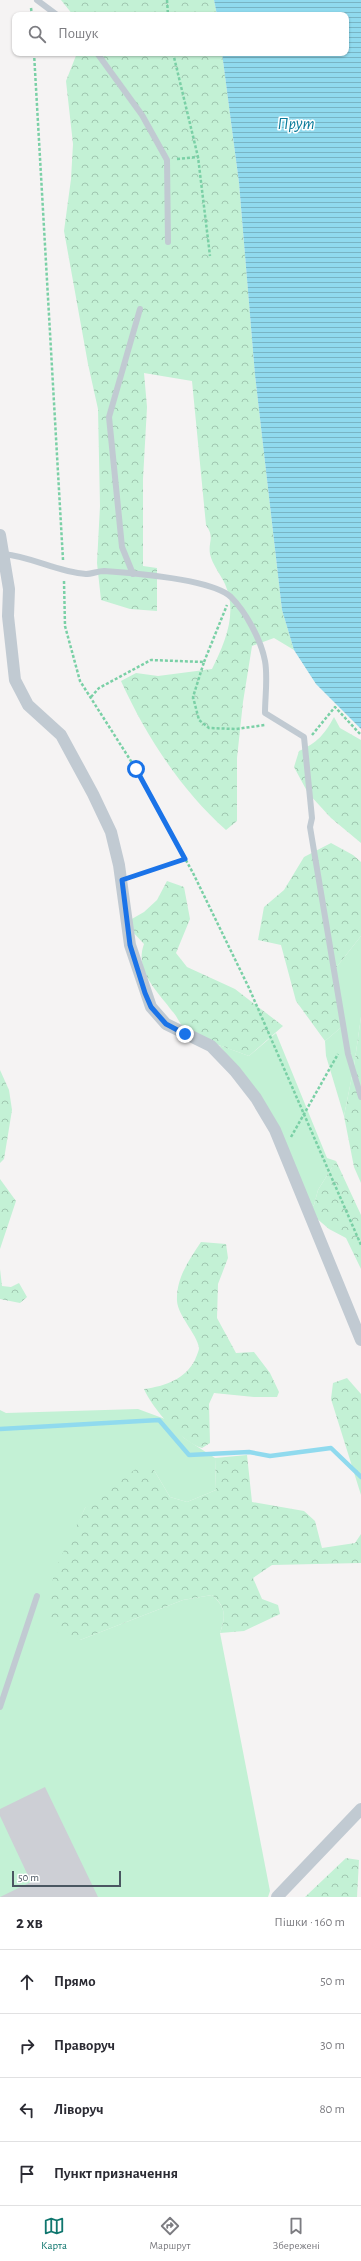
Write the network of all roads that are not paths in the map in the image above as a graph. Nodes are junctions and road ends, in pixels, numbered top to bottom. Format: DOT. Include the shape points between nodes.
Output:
graph roads {
  1 [pos="37,0"];
  2 [pos="53,12"];
  3 [pos="99,56"];
  4 [pos="168,242"];
  5 [pos="140,309"];
  6 [pos="0,535"];
  7 [pos="4,554"];
  8 [pos="133,574"];
  9 [pos="4,587"];
  10 [pos="361,1097"];
  11 [pos="361,1340"];
  12 [pos="37,1596"];
  13 [pos="0,1707"];
  14 [pos="361,1809"];
  15 [pos="278,1897"];
  1 -- 2 [label="lane"];
  3 -- 4 [label="lane" via="142,115 167,160"];
  5 -- 8 [label="lane" via="109,417 122,547"];
  6 -- 7 [label="street"];
  7 -- 8 [label="lane" via="22,556 64,572 88,574 102,571"];
  7 -- 9 [label="street"];
  8 -- 10 [label="lane" via="177,578 230,596 246,618 265,661 265,713 304,737 312,818 310,827 346,1040"];
  9 -- 11 [label="street" via="15,680 28,705 61,736 94,794 110,832 122,880 130,945 151,1007 166,1024 211,1046 256,1098 275,1130"];
  12 -- 13 [label="lane"];
  14 -- 15 [label="street"];
}
